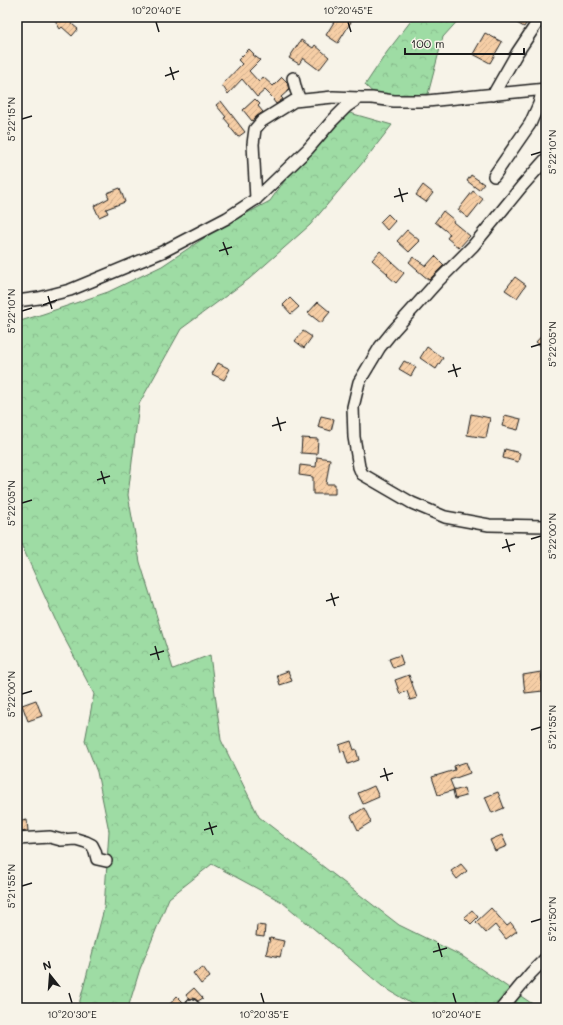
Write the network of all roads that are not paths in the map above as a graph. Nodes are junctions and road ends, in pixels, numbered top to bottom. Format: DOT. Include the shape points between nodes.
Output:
graph roads {
  1 [pos="541,17"];
  2 [pos="293,78"];
  3 [pos="545,89"];
  4 [pos="493,95"];
  5 [pos="359,98"];
  6 [pos="300,100"];
  7 [pos="546,159"];
  8 [pos="494,176"];
  9 [pos="256,199"];
  10 [pos="17,301"];
  11 [pos="546,526"];
  12 [pos="17,839"];
  13 [pos="106,860"];
  14 [pos="546,958"];
  15 [pos="502,1008"];
  1 -- 4 [label="street"];
  2 -- 6 [label="street"];
  3 -- 4 [label="street"];
  3 -- 8 [label="street" via="530,124"];
  4 -- 5 [label="street" via="427,101"];
  5 -- 6 [label="street"];
  5 -- 9 [label="street"];
  6 -- 9 [label="street" via="284,106 255,129 253,144"];
  7 -- 11 [label="street" via="473,246 438,281 380,347 358,382 353,407 354,437 362,474 412,503 445,517 489,525"];
  9 -- 10 [label="street" via="227,218 162,252 70,290"];
  12 -- 13 [label="street" via="76,839 92,845 97,859"];
  14 -- 15 [label="street"];
}
